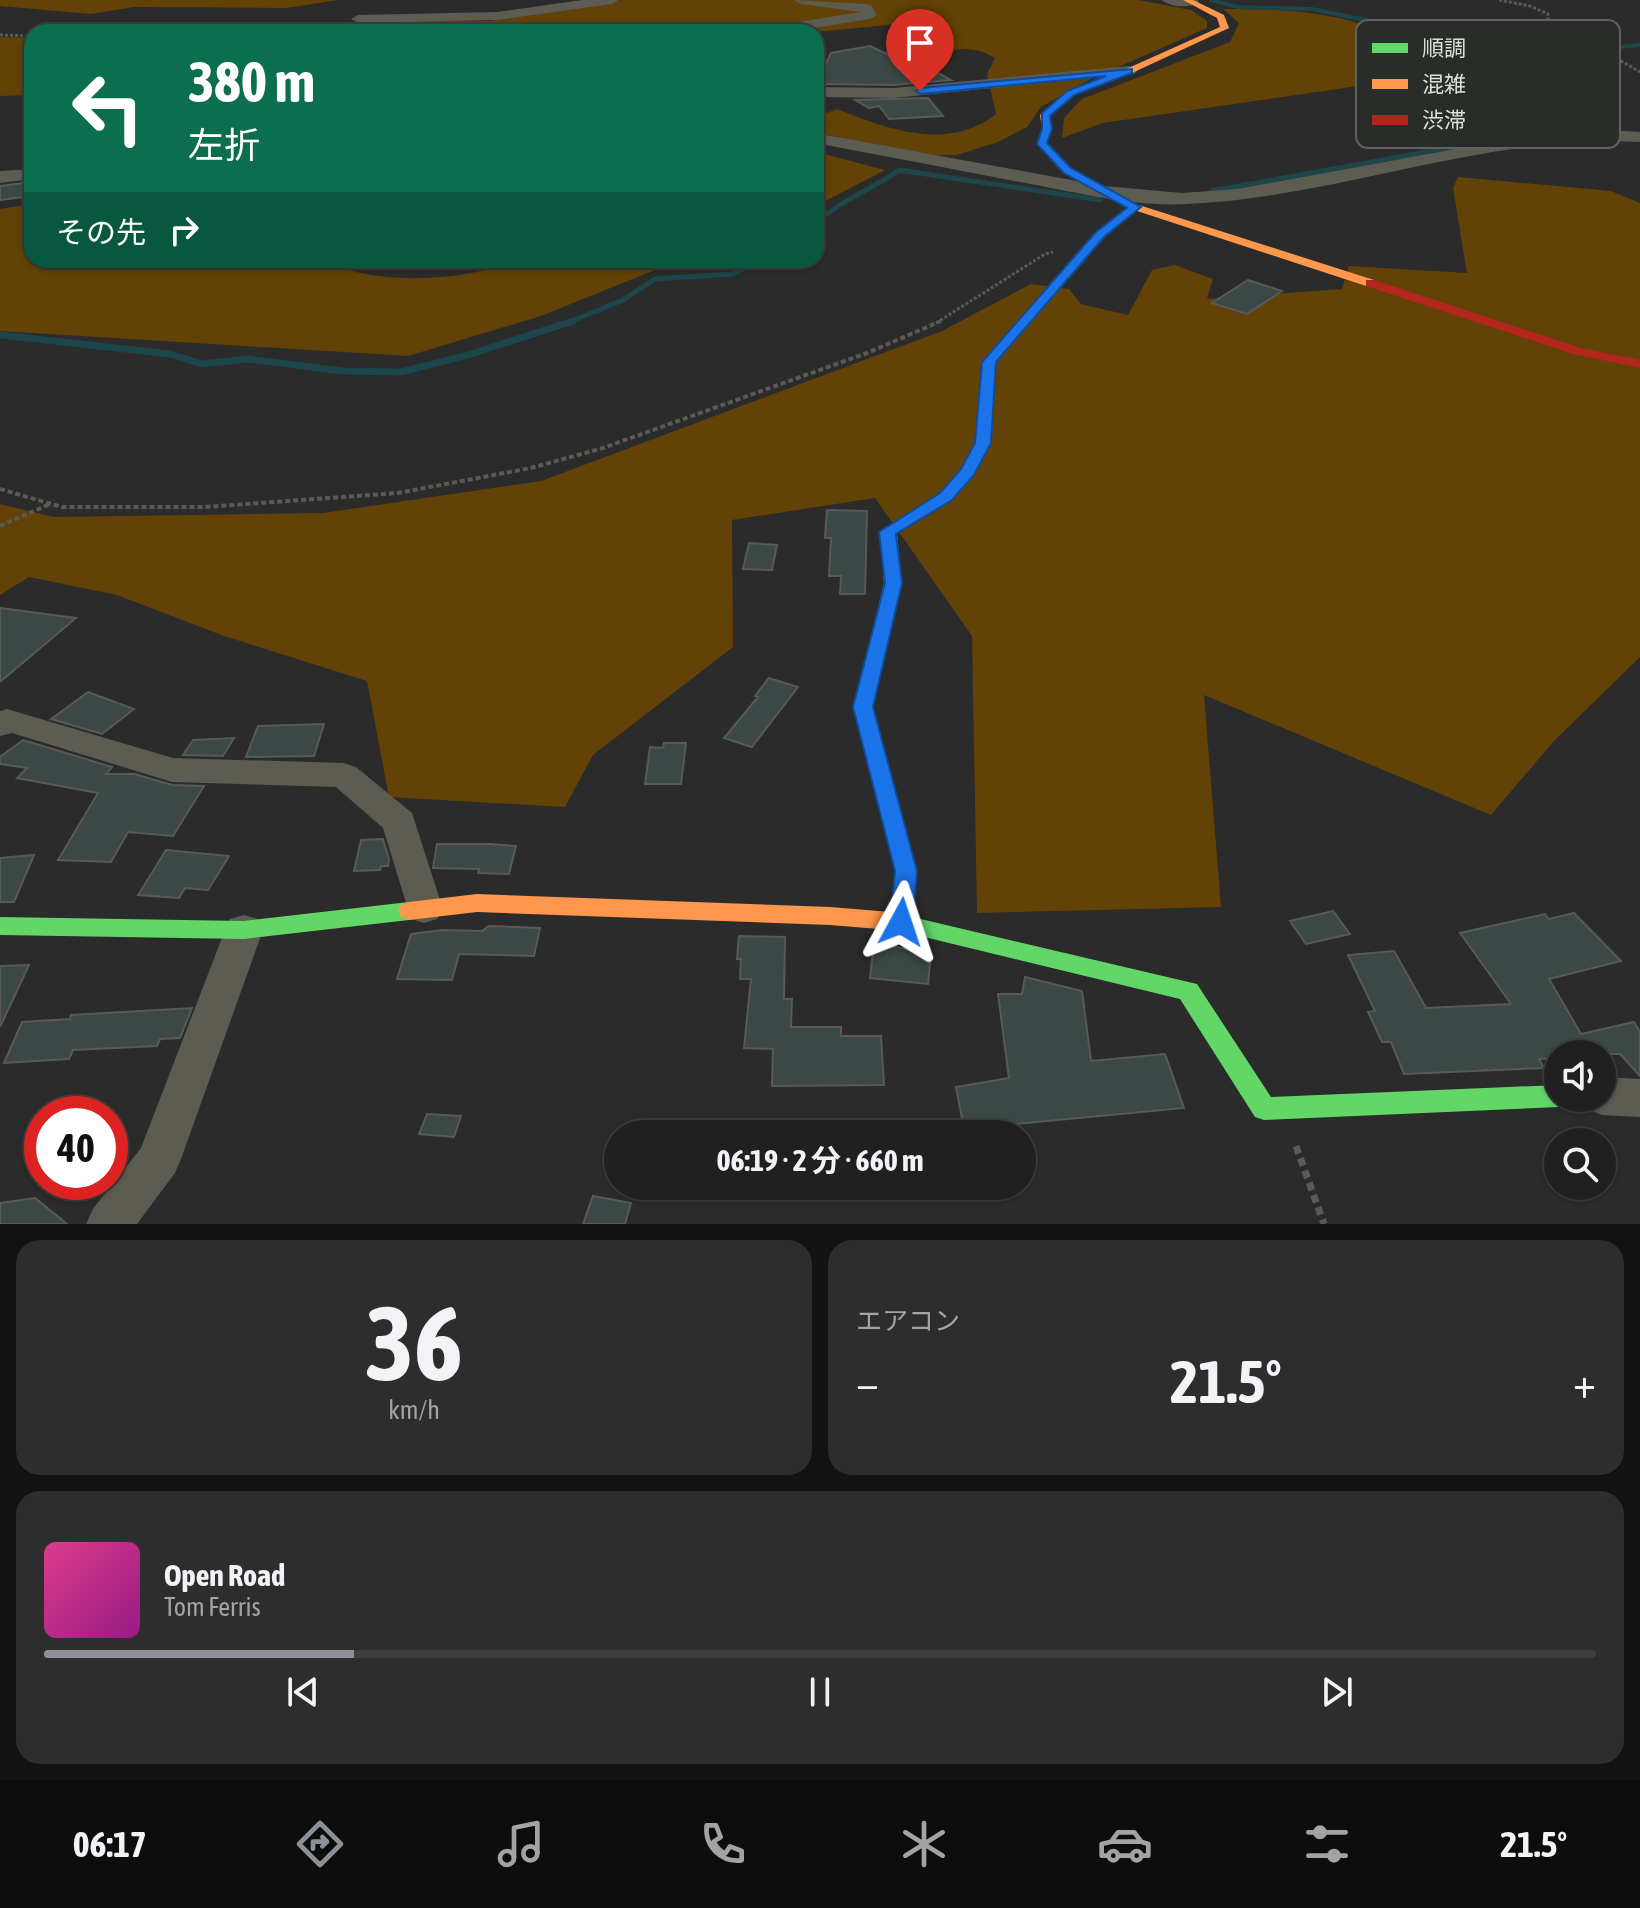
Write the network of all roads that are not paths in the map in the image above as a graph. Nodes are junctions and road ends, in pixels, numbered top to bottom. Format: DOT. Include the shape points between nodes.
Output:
graph roads {
  1 [pos="612,0"];
  2 [pos="801,0"];
  3 [pos="1169,0"];
  4 [pos="1190,1"];
  5 [pos="358,19"];
  6 [pos="812,24"];
  7 [pos="1129,71"];
  8 [pos="824,92"];
  9 [pos="1620,136"];
  10 [pos="1640,137"];
  11 [pos="824,140"];
  12 [pos="1489,148"];
  13 [pos="24,175"];
  14 [pos="0,177"];
  15 [pos="1104,192"];
  16 [pos="1135,207"];
  17 [pos="1640,364"];
  18 [pos="0,725"];
  19 [pos="424,909"];
  20 [pos="901,922"];
  21 [pos="0,926"];
  22 [pos="244,930"];
  23 [pos="1544,1097"];
  24 [pos="1616,1097"];
  25 [pos="1640,1098"];
  26 [pos="109,1224"];
  1 -- 5 [label="street" via="497,16"];
  2 -- 6 [label="street" via="866,8 870,15"];
  3 -- 4 [label="street"];
  4 -- 7 [label="street" via="1221,17 1225,28"];
  7 -- 8 [label="street" via="908,92"];
  7 -- 15 [label="street" via="1070,93 1045,115 1042,144 1067,171"];
  9 -- 10 [label="street"];
  11 -- 15 [label="street"];
  12 -- 15 [label="street" via="1237,195 1168,199"];
  13 -- 14 [label="street"];
  15 -- 16 [label="street"];
  16 -- 17 [label="street" via="1578,351"];
  16 -- 20 [label="street" via="1092,243 989,362 983,443 968,471 946,496 888,532 893,583 863,707 906,871"];
  18 -- 19 [label="street" via="7,720 172,770 344,775 399,822"];
  19 -- 20 [label="street" via="477,903"];
  19 -- 22 [label="street"];
  20 -- 23 [label="street" via="1188,991 1264,1109"];
  21 -- 22 [label="street"];
  22 -- 26 [label="street" via="159,1159"];
  24 -- 25 [label="street"];
}
